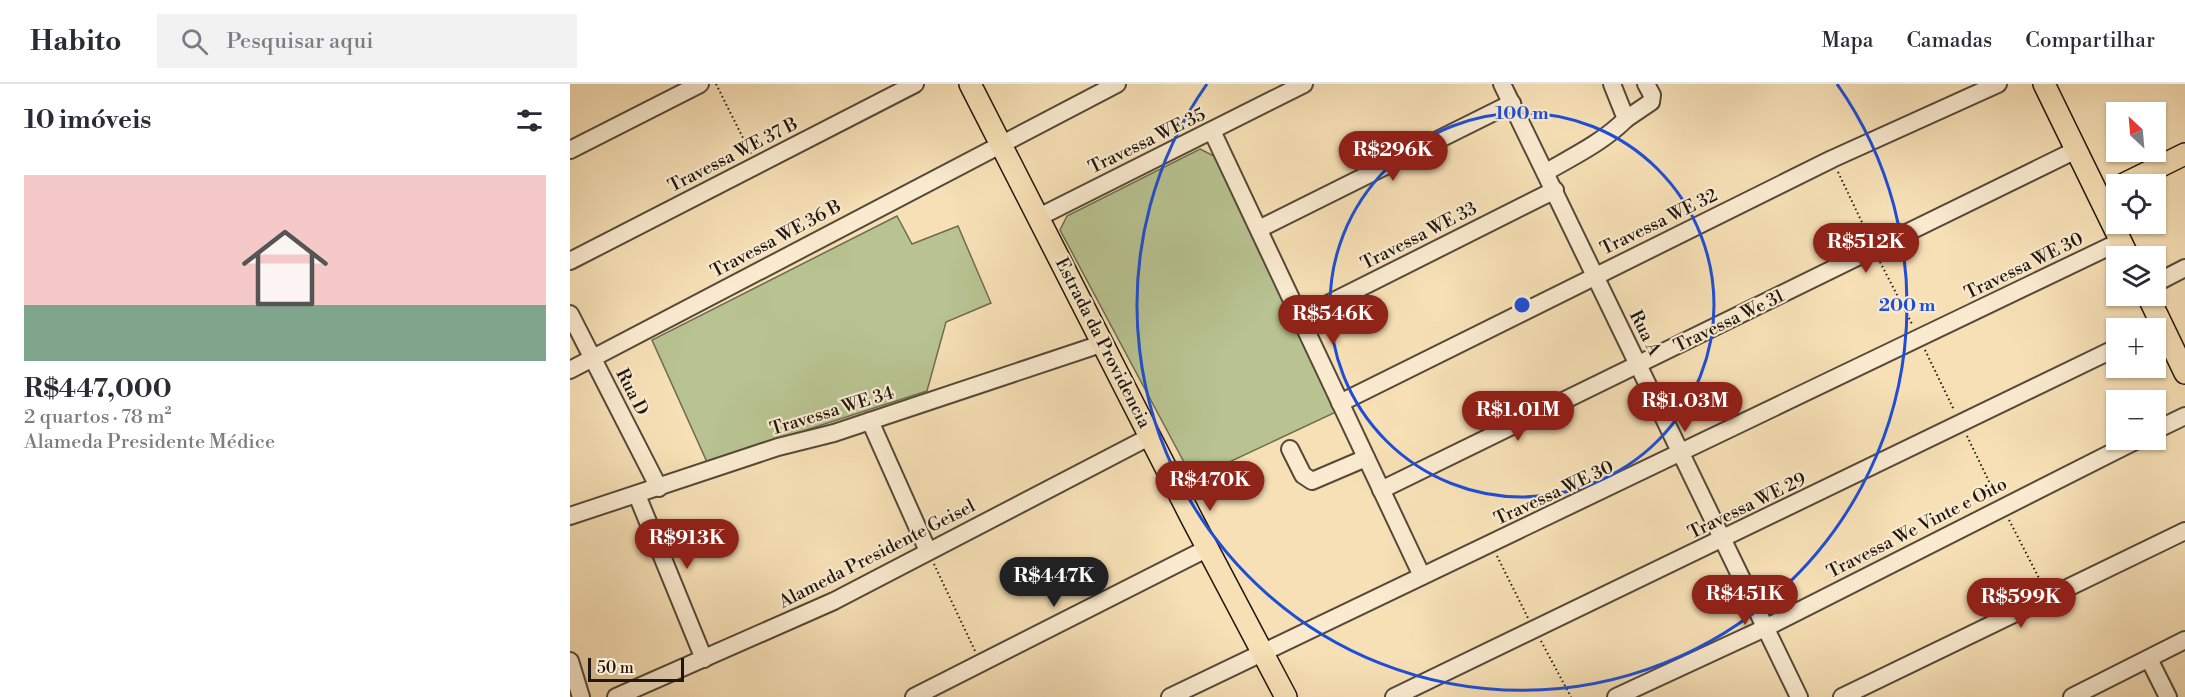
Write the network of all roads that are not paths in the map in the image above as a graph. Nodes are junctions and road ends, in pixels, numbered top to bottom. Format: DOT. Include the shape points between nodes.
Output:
graph roads {
  1 [pos="700,84"];
  2 [pos="915,84"];
  3 [pos="970,84"];
  4 [pos="1117,84"];
  5 [pos="1304,84"];
  6 [pos="1502,84"];
  7 [pos="1612,84"];
  8 [pos="1646,84"];
  9 [pos="1998,84"];
  10 [pos="2044,84"];
  11 [pos="1512,103"];
  12 [pos="1626,119"];
  13 [pos="1212,131"];
  14 [pos="1001,143"];
  15 [pos="570,150"];
  16 [pos="2076,150"];
  17 [pos="2185,154"];
  18 [pos="1546,172"];
  19 [pos="2144,174"];
  20 [pos="1555,190"];
  21 [pos="2106,190"];
  22 [pos="1039,217"];
  23 [pos="1259,229"];
  24 [pos="2106,258"];
  25 [pos="570,261"];
  26 [pos="2185,268"];
  27 [pos="1594,275"];
  28 [pos="2166,278"];
  29 [pos="570,314"];
  30 [pos="1300,318"];
  31 [pos="2166,339"];
  32 [pos="1104,343"];
  33 [pos="2106,353"];
  34 [pos="593,358"];
  35 [pos="1639,364"];
  36 [pos="570,370"];
  37 [pos="2185,373"];
  38 [pos="1340,403"];
  39 [pos="2185,416"];
  40 [pos="870,421"];
  41 [pos="2166,425"];
  42 [pos="1151,436"];
  43 [pos="1290,449"];
  44 [pos="2116,450"];
  45 [pos="1681,454"];
  46 [pos="1366,458"];
  47 [pos="659,488"];
  48 [pos="1381,490"];
  49 [pos="638,495"];
  50 [pos="570,516"];
  51 [pos="2185,531"];
  52 [pos="1722,540"];
  53 [pos="1208,548"];
  54 [pos="928,551"];
  55 [pos="1422,576"];
  56 [pos="1765,628"];
  57 [pos="2185,640"];
  58 [pos="1261,652"];
  59 [pos="704,659"];
  60 [pos="2149,659"];
  61 [pos="570,661"];
  62 [pos="581,697"];
  63 [pos="616,697"];
  64 [pos="914,697"];
  65 [pos="1170,697"];
  66 [pos="1286,697"];
  67 [pos="1394,697"];
  68 [pos="1616,697"];
  69 [pos="1799,697"];
  70 [pos="1842,697"];
  71 [pos="2072,697"];
  72 [pos="2168,697"];
  1 -- 15 [label="street"];
  2 -- 25 [label="street, Travessa WE 37 B"];
  3 -- 14 [label="main road, Estrada da Providencia"];
  4 -- 14 [label="street, Travessa WE 36 B"];
  5 -- 13 [label="street, Travessa WE 35"];
  6 -- 11 [label="street, Rua A"];
  7 -- 12 [label="street"];
  8 -- 12 [label="street" via="1651,102"];
  9 -- 27 [label="street, Travessa WE 32" via="1832,159"];
  10 -- 16 [label="main road"];
  11 -- 18 [label="street, Rua A"];
  11 -- 23 [label="street"];
  12 -- 18 [label="street" via="1579,155"];
  13 -- 22 [label="street, Travessa WE 35"];
  13 -- 23 [label="street"];
  14 -- 22 [label="main road, Estrada da Providencia"];
  14 -- 34 [label="street, Travessa WE 36 B"];
  16 -- 21 [label="main road"];
  16 -- 35 [label="street, Travessa We 31"];
  17 -- 19 [label="main road"];
  18 -- 20 [label="street, Rua A"];
  20 -- 27 [label="street, Rua A"];
  20 -- 30 [label="street, Travessa WE 33"];
  22 -- 32 [label="main road, Estrada da Providencia"];
  23 -- 30 [label="street"];
  24 -- 45 [label="street, Travessa WE 30"];
  26 -- 28 [label="street"];
  27 -- 35 [label="street, Rua A"];
  27 -- 38 [label="street, Travessa WE 32"];
  29 -- 34 [label="street, Rua D"];
  30 -- 38 [label="street"];
  31 -- 37 [label="main road"];
  32 -- 40 [label="street, Travessa WE 34"];
  32 -- 42 [label="main road, Estrada da Providencia"];
  33 -- 52 [label="street, Travessa WE 29"];
  34 -- 36 [label="street, Travessa WE 36 B"];
  34 -- 47 [label="street, Rua D"];
  35 -- 45 [label="street, Rua A"];
  35 -- 48 [label="street, Travessa We 31"];
  38 -- 46 [label="street"];
  39 -- 41 [label="street"];
  40 -- 47 [label="street, Travessa WE 34" via="778,447"];
  40 -- 54 [label="street"];
  42 -- 53 [label="main road, Estrada da Providencia"];
  42 -- 54 [label="street, Alameda Presidente Geisel"];
  43 -- 46 [label="street" via="1303,475 1312,481"];
  44 -- 56 [label="street, Travessa We Vinte e Oito"];
  45 -- 52 [label="street, Rua A"];
  45 -- 55 [label="street, Travessa WE 30"];
  46 -- 48 [label="street"];
  47 -- 49 [label="street, Travessa WE 34"];
  48 -- 55 [label="street"];
  49 -- 50 [label="street, Travessa WE 34"];
  49 -- 59 [label="street"];
  51 -- 70 [label="street"];
  52 -- 56 [label="street, Rua A"];
  52 -- 67 [label="street, Travessa WE 29"];
  53 -- 58 [label="main road, Estrada da Providencia"];
  53 -- 64 [label="street"];
  54 -- 59 [label="street, Alameda Presidente Geisel" via="834,601"];
  55 -- 58 [label="street, Travessa WE 30"];
  56 -- 68 [label="street, Travessa We Vinte e Oito"];
  56 -- 69 [label="street, Rua A"];
  57 -- 60 [label="street"];
  58 -- 65 [label="street, Travessa WE 30"];
  58 -- 66 [label="main road, Estrada da Providencia"];
  59 -- 63 [label="street, Alameda Presidente Geisel"];
  60 -- 71 [label="street"];
  60 -- 72 [label="street"];
  61 -- 62 [label="street"];
}
